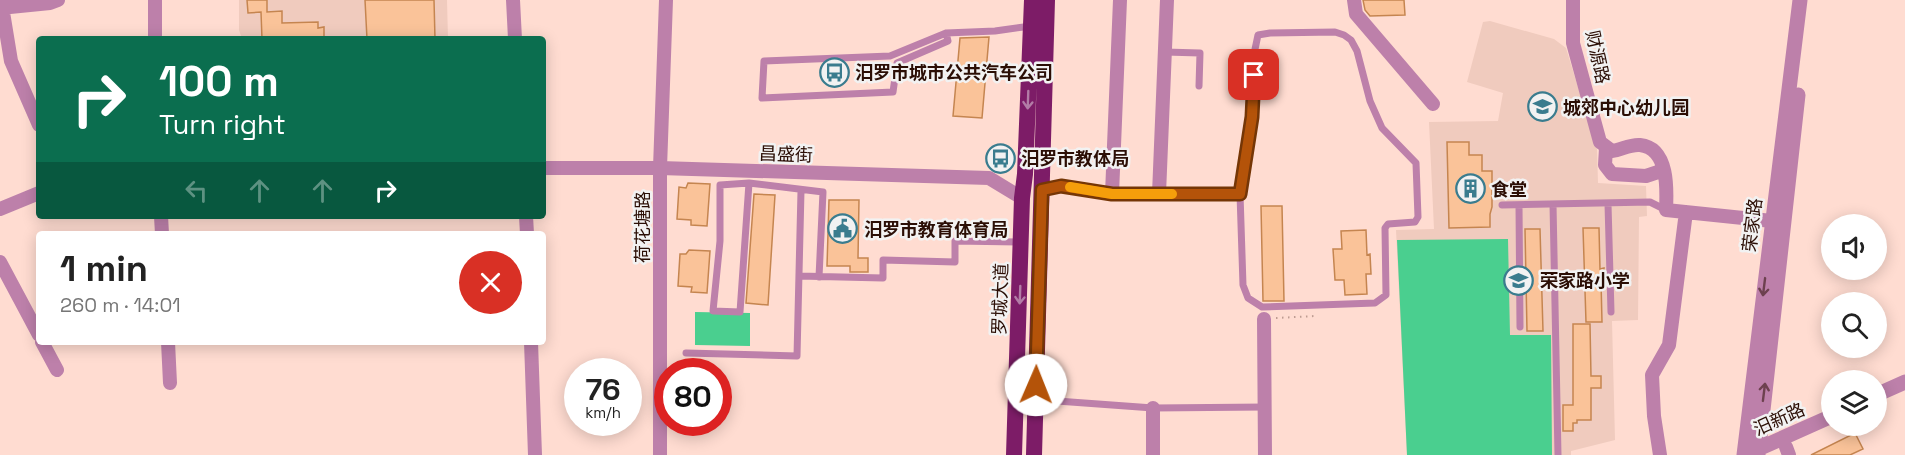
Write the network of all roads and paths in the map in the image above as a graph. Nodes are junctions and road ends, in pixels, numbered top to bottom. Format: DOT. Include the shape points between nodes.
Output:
graph roads {
  1 [pos="1,0"];
  2 [pos="58,0"];
  3 [pos="155,0"];
  4 [pos="513,0"];
  5 [pos="666,0"];
  6 [pos="1032,0"];
  7 [pos="1047,0"];
  8 [pos="1120,0"];
  9 [pos="1167,0"];
  10 [pos="1354,0"];
  11 [pos="1573,0"];
  12 [pos="1800,0"];
  13 [pos="1809,0"];
  14 [pos="0,8"];
  15 [pos="1031,26"];
  16 [pos="946,33"];
  17 [pos="155,36"];
  18 [pos="515,36"];
  19 [pos="1165,52"];
  20 [pos="1199,86"];
  21 [pos="1433,104"];
  22 [pos="36,118"];
  23 [pos="1606,148"];
  24 [pos="546,168"];
  25 [pos="660,168"];
  26 [pos="1664,170"];
  27 [pos="749,183"];
  28 [pos="1042,190"];
  29 [pos="801,191"];
  30 [pos="36,194"];
  31 [pos="1112,194"];
  32 [pos="1159,194"];
  33 [pos="1240,194"];
  34 [pos="1022,198"];
  35 [pos="1553,204"];
  36 [pos="1608,204"];
  37 [pos="1502,205"];
  38 [pos="1519,205"];
  39 [pos="0,209"];
  40 [pos="1666,210"];
  41 [pos="1686,212"];
  42 [pos="1772,221"];
  43 [pos="1022,242"];
  44 [pos="0,262"];
  45 [pos="799,276"];
  46 [pos="819,276"];
  47 [pos="1611,312"];
  48 [pos="1264,319"];
  49 [pos="1520,327"];
  50 [pos="36,329"];
  51 [pos="44,345"];
  52 [pos="168,345"];
  53 [pos="531,345"];
  54 [pos="686,353"];
  55 [pos="57,370"];
  56 [pos="1905,382"];
  57 [pos="170,383"];
  58 [pos="1887,391"];
  59 [pos="1905,393"];
  60 [pos="1887,401"];
  61 [pos="1036,402"];
  62 [pos="1265,406"];
  63 [pos="1153,408"];
  64 [pos="1821,421"];
  65 [pos="1821,432"];
  66 [pos="1787,451"];
  67 [pos="1752,454"];
  68 [pos="535,455"];
  69 [pos="660,455"];
  70 [pos="1014,455"];
  71 [pos="1034,455"];
  72 [pos="1153,455"];
  73 [pos="1265,455"];
  74 [pos="1558,455"];
  75 [pos="1660,455"];
  1 -- 14 [label="street"];
  2 -- 14 [label="street"];
  3 -- 17 [label="street"];
  4 -- 18 [label="street"];
  5 -- 25 [label="street, 荷花塘路"];
  6 -- 15 [label="highway, 罗城大道"];
  7 -- 28 [label="highway"];
  8 -- 31 [label="street"];
  9 -- 19 [label="street"];
  10 -- 21 [label="street" via="1356,14"];
  11 -- 23 [label="street, 财源路" via="1573,43 1600,142"];
  12 -- 42 [label="street, 荣家路"];
  67 -- 13 [label="street, 荣家路, one-way"];
  14 -- 22 [label="street" via="11,61"];
  15 -- 16 [label="lane"];
  15 -- 34 [label="highway, 罗城大道, one-way"];
  16 -- 16 [label="lane" via="890,56 764,61 762,98 893,92 897,63 948,41"];
  19 -- 20 [label="lane" via="1200,53"];
  19 -- 32 [label="street"];
  23 -- 26 [label="street" via="1612,152 1640,145 1651,149"];
  23 -- 26 [label="street, 财源路" via="1605,165 1612,174 1646,176"];
  24 -- 25 [label="street, 昌盛街"];
  25 -- 34 [label="street, 昌盛街" via="989,178"];
  25 -- 69 [label="street, 荷花塘路"];
  26 -- 40 [label="street"];
  27 -- 27 [label="lane" via="720,185 720,241 713,311 740,312"];
  27 -- 29 [label="lane"];
  28 -- 31 [label="lane" via="1061,186"];
  28 -- 61 [label="highway"];
  29 -- 45 [label="lane"];
  29 -- 46 [label="lane" via="823,192"];
  30 -- 39 [label="street"];
  31 -- 32 [label="lane"];
  32 -- 33 [label="lane"];
  33 -- 33 [label="lane" via="1252,117 1258,35 1344,35 1357,51 1370,101 1382,128 1416,163 1418,217 1415,222 1388,224 1385,228 1386,295 1375,303 1262,308 1248,298 1243,285"];
  34 -- 43 [label="highway, 罗城大道"];
  35 -- 36 [label="lane"];
  35 -- 38 [label="lane"];
  35 -- 74 [label="lane"];
  36 -- 40 [label="lane" via="1650,202"];
  36 -- 47 [label="lane"];
  37 -- 38 [label="lane"];
  38 -- 49 [label="lane"];
  40 -- 41 [label="street"];
  41 -- 42 [label="street"];
  41 -- 75 [label="street" via="1669,345 1652,375"];
  42 -- 67 [label="street, 荣家路, one-way"];
  43 -- 46 [label="lane" via="955,241 955,262 883,260 883,278"];
  43 -- 70 [label="highway, 罗城大道, one-way"];
  44 -- 50 [label="street"];
  45 -- 46 [label="lane"];
  45 -- 54 [label="lane" via="797,356"];
  48 -- 62 [label="street"];
  51 -- 55 [label="street"];
  52 -- 57 [label="street"];
  53 -- 68 [label="street"];
  56 -- 58 [label="street"];
  59 -- 60 [label="street"];
  61 -- 63 [label="lane"];
  61 -- 71 [label="highway"];
  62 -- 63 [label="lane"];
  62 -- 73 [label="street"];
  63 -- 72 [label="street"];
  64 -- 67 [label="street, 汨新路"];
  65 -- 66 [label="street"];
  66 -- 67 [label="street"];
}
